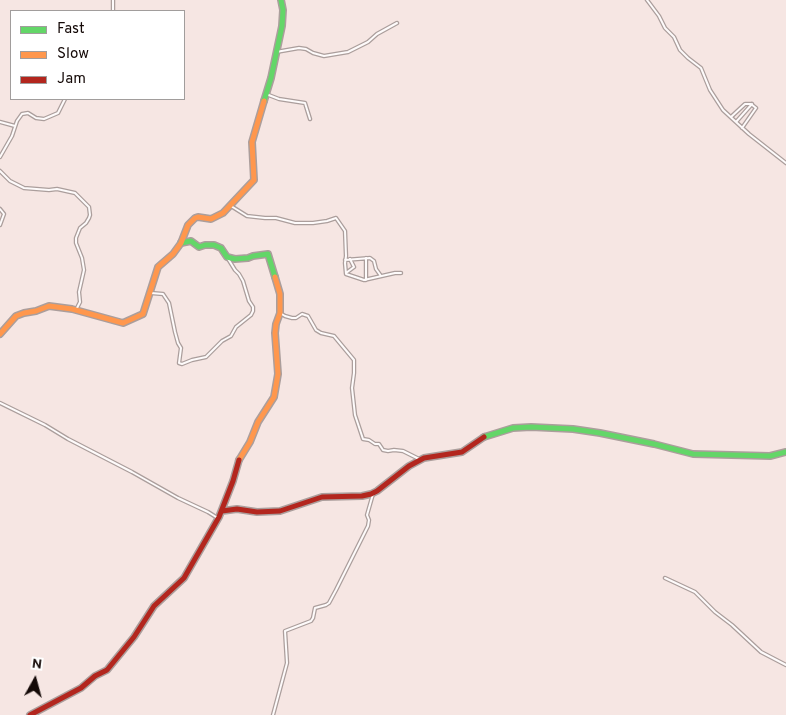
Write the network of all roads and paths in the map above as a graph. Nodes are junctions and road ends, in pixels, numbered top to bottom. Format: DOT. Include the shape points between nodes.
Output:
graph roads {
  1 [pos="281,0"];
  2 [pos="648,0"];
  3 [pos="397,23"];
  4 [pos="276,52"];
  5 [pos="266,94"];
  6 [pos="65,100"];
  7 [pos="752,104"];
  8 [pos="731,118"];
  9 [pos="310,119"];
  10 [pos="0,122"];
  11 [pos="736,122"];
  12 [pos="15,126"];
  13 [pos="742,128"];
  14 [pos="0,157"];
  15 [pos="786,163"];
  16 [pos="0,171"];
  17 [pos="231,206"];
  18 [pos="0,209"];
  19 [pos="0,225"];
  20 [pos="181,242"];
  21 [pos="227,257"];
  22 [pos="366,258"];
  23 [pos="345,260"];
  24 [pos="350,260"];
  25 [pos="346,273"];
  26 [pos="401,274"];
  27 [pos="381,276"];
  28 [pos="366,280"];
  29 [pos="149,293"];
  30 [pos="76,310"];
  31 [pos="280,314"];
  32 [pos="0,334"];
  33 [pos="0,404"];
  34 [pos="786,452"];
  35 [pos="421,459"];
  36 [pos="373,494"];
  37 [pos="220,514"];
  38 [pos="665,578"];
  39 [pos="786,665"];
  40 [pos="30,715"];
  41 [pos="274,715"];
  1 -- 4 [label="street" via="282,26"];
  2 -- 8 [label="street" via="680,50 701,68 714,97"];
  3 -- 4 [label="street" via="348,52 324,56 300,48"];
  4 -- 5 [label="street"];
  5 -- 9 [label="street" via="304,103"];
  5 -- 17 [label="street" via="252,142 255,179"];
  6 -- 12 [label="street" via="58,113 44,119 25,113"];
  7 -- 8 [label="street" via="743,105"];
  7 -- 11 [label="street"];
  7 -- 13 [label="street" via="756,109"];
  8 -- 11 [label="street"];
  10 -- 12 [label="street"];
  11 -- 13 [label="street"];
  12 -- 14 [label="street"];
  13 -- 15 [label="street"];
  16 -- 30 [label="street" via="24,188 57,188 75,193 89,207 89,218 76,238 84,270"];
  17 -- 20 [label="street" via="214,218 195,218 186,228"];
  17 -- 23 [label="street" via="245,216 295,223 336,218 345,231"];
  18 -- 19 [label="street" via="4,214"];
  20 -- 21 [label="street" via="191,241 200,247 213,245 221,248"];
  20 -- 29 [label="street" via="170,258 158,267"];
  21 -- 29 [label="street" via="243,281 253,311 206,357 179,363 181,348 169,303 163,294"];
  21 -- 31 [label="street" via="238,259 269,255 280,292"];
  22 -- 24 [label="street"];
  22 -- 27 [label="street" via="374,261"];
  22 -- 28 [label="street"];
  23 -- 24 [label="street"];
  23 -- 25 [label="street"];
  24 -- 25 [label="street" via="354,266"];
  25 -- 28 [label="street"];
  26 -- 27 [label="street"];
  27 -- 28 [label="street"];
  29 -- 30 [label="street" via="143,314 125,323"];
  30 -- 32 [label="street" via="52,306 24,313 14,318"];
  31 -- 35 [label="street" via="292,318 302,314 308,316 316,330 334,336 354,360 352,388 362,438 379,444 383,450 403,451"];
  31 -- 37 [label="street" via="275,333 278,374 274,397 240,458"];
  33 -- 37 [label="street" via="178,498 216,517"];
  34 -- 35 [label="street" via="770,456 693,454 600,433 563,428 513,428 485,436 462,452"];
  35 -- 36 [label="street"];
  36 -- 37 [label="street" via="327,496 280,511 237,509"];
  36 -- 41 [label="street" via="367,515 368,526 329,603 315,608 311,621 285,631 287,665"];
  37 -- 40 [label="street" via="185,576 154,606 107,670 77,691"];
  38 -- 39 [label="street" via="695,592 761,652"];
}
